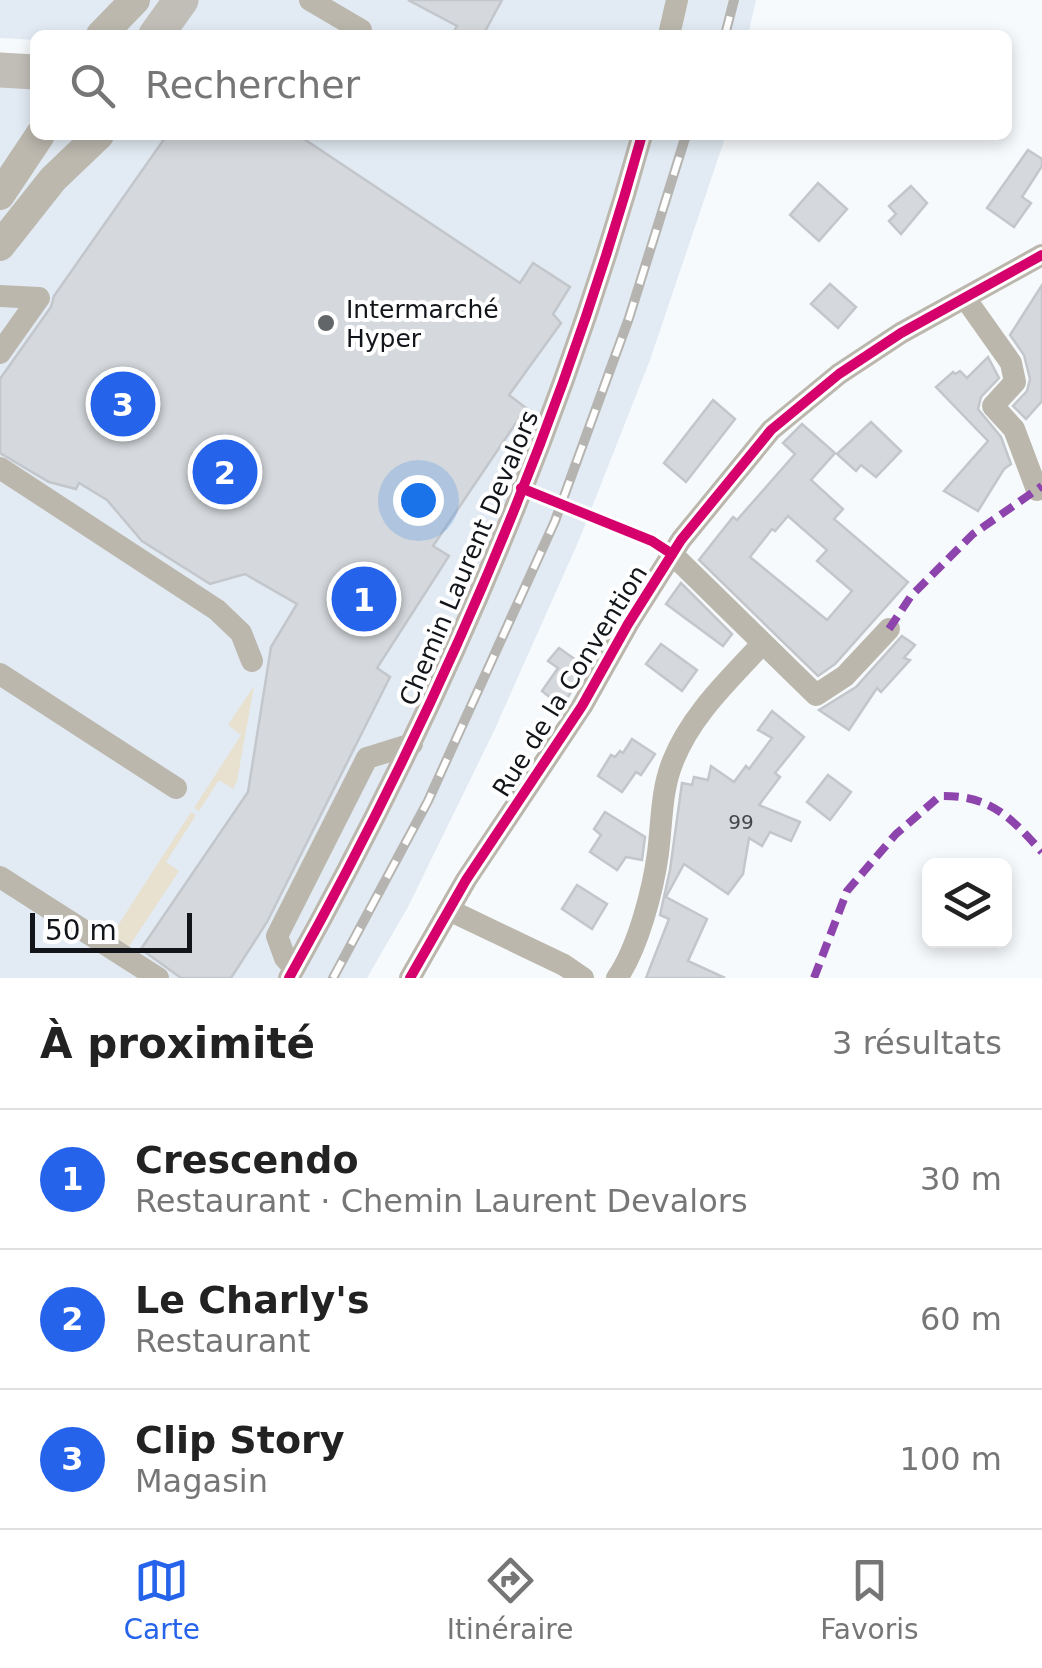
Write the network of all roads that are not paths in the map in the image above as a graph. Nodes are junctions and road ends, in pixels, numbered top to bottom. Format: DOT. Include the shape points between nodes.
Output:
graph roads {
  1 [pos="135,0"];
  2 [pos="181,0"];
  3 [pos="193,0"];
  4 [pos="678,0"];
  5 [pos="314,1"];
  6 [pos="107,30"];
  7 [pos="160,30"];
  8 [pos="177,30"];
  9 [pos="361,30"];
  10 [pos="670,30"];
  11 [pos="37,140"];
  12 [pos="94,140"];
  13 [pos="640,140"];
  14 [pos="0,195"];
  15 [pos="0,246"];
  16 [pos="1042,255"];
  17 [pos="0,296"];
  18 [pos="964,298"];
  19 [pos="0,352"];
  20 [pos="0,468"];
  21 [pos="1038,490"];
  22 [pos="672,554"];
  23 [pos="889,628"];
  24 [pos="762,644"];
  25 [pos="252,662"];
  26 [pos="0,674"];
  27 [pos="412,744"];
  28 [pos="176,788"];
  29 [pos="0,877"];
  30 [pos="449,910"];
  31 [pos="291,973"];
  32 [pos="158,978"];
  33 [pos="410,978"];
  34 [pos="583,978"];
  35 [pos="617,978"];
  1 -- 6 [label="main road"];
  2 -- 7 [label="highway"];
  3 -- 8 [label="main road"];
  4 -- 10 [label="street"];
  5 -- 9 [label="street"];
  11 -- 14 [label="main road"];
  12 -- 15 [label="main road"];
  13 -- 27 [label="street, Chemin Laurent Devalors" via="568,372 463,636"];
  16 -- 18 [label="street, Rue de la Convention"];
  17 -- 19 [label="street" via="39,298"];
  18 -- 21 [label="street" via="1011,363 1015,382 993,406 1014,429"];
  18 -- 22 [label="street, Rue de la Convention" via="839,374 771,430"];
  20 -- 25 [label="street" via="216,610 241,633"];
  22 -- 24 [label="street"];
  22 -- 30 [label="street, Rue de la Convention"];
  23 -- 24 [label="street" via="845,676 816,694"];
  24 -- 35 [label="street" via="695,719 672,762 658,856"];
  26 -- 28 [label="street"];
  27 -- 31 [label="street, Chemin Laurent Devalors"];
  27 -- 31 [label="street" via="368,758 276,936"];
  29 -- 32 [label="street"];
  30 -- 33 [label="street, Rue de la Convention"];
  30 -- 34 [label="street"];
}
